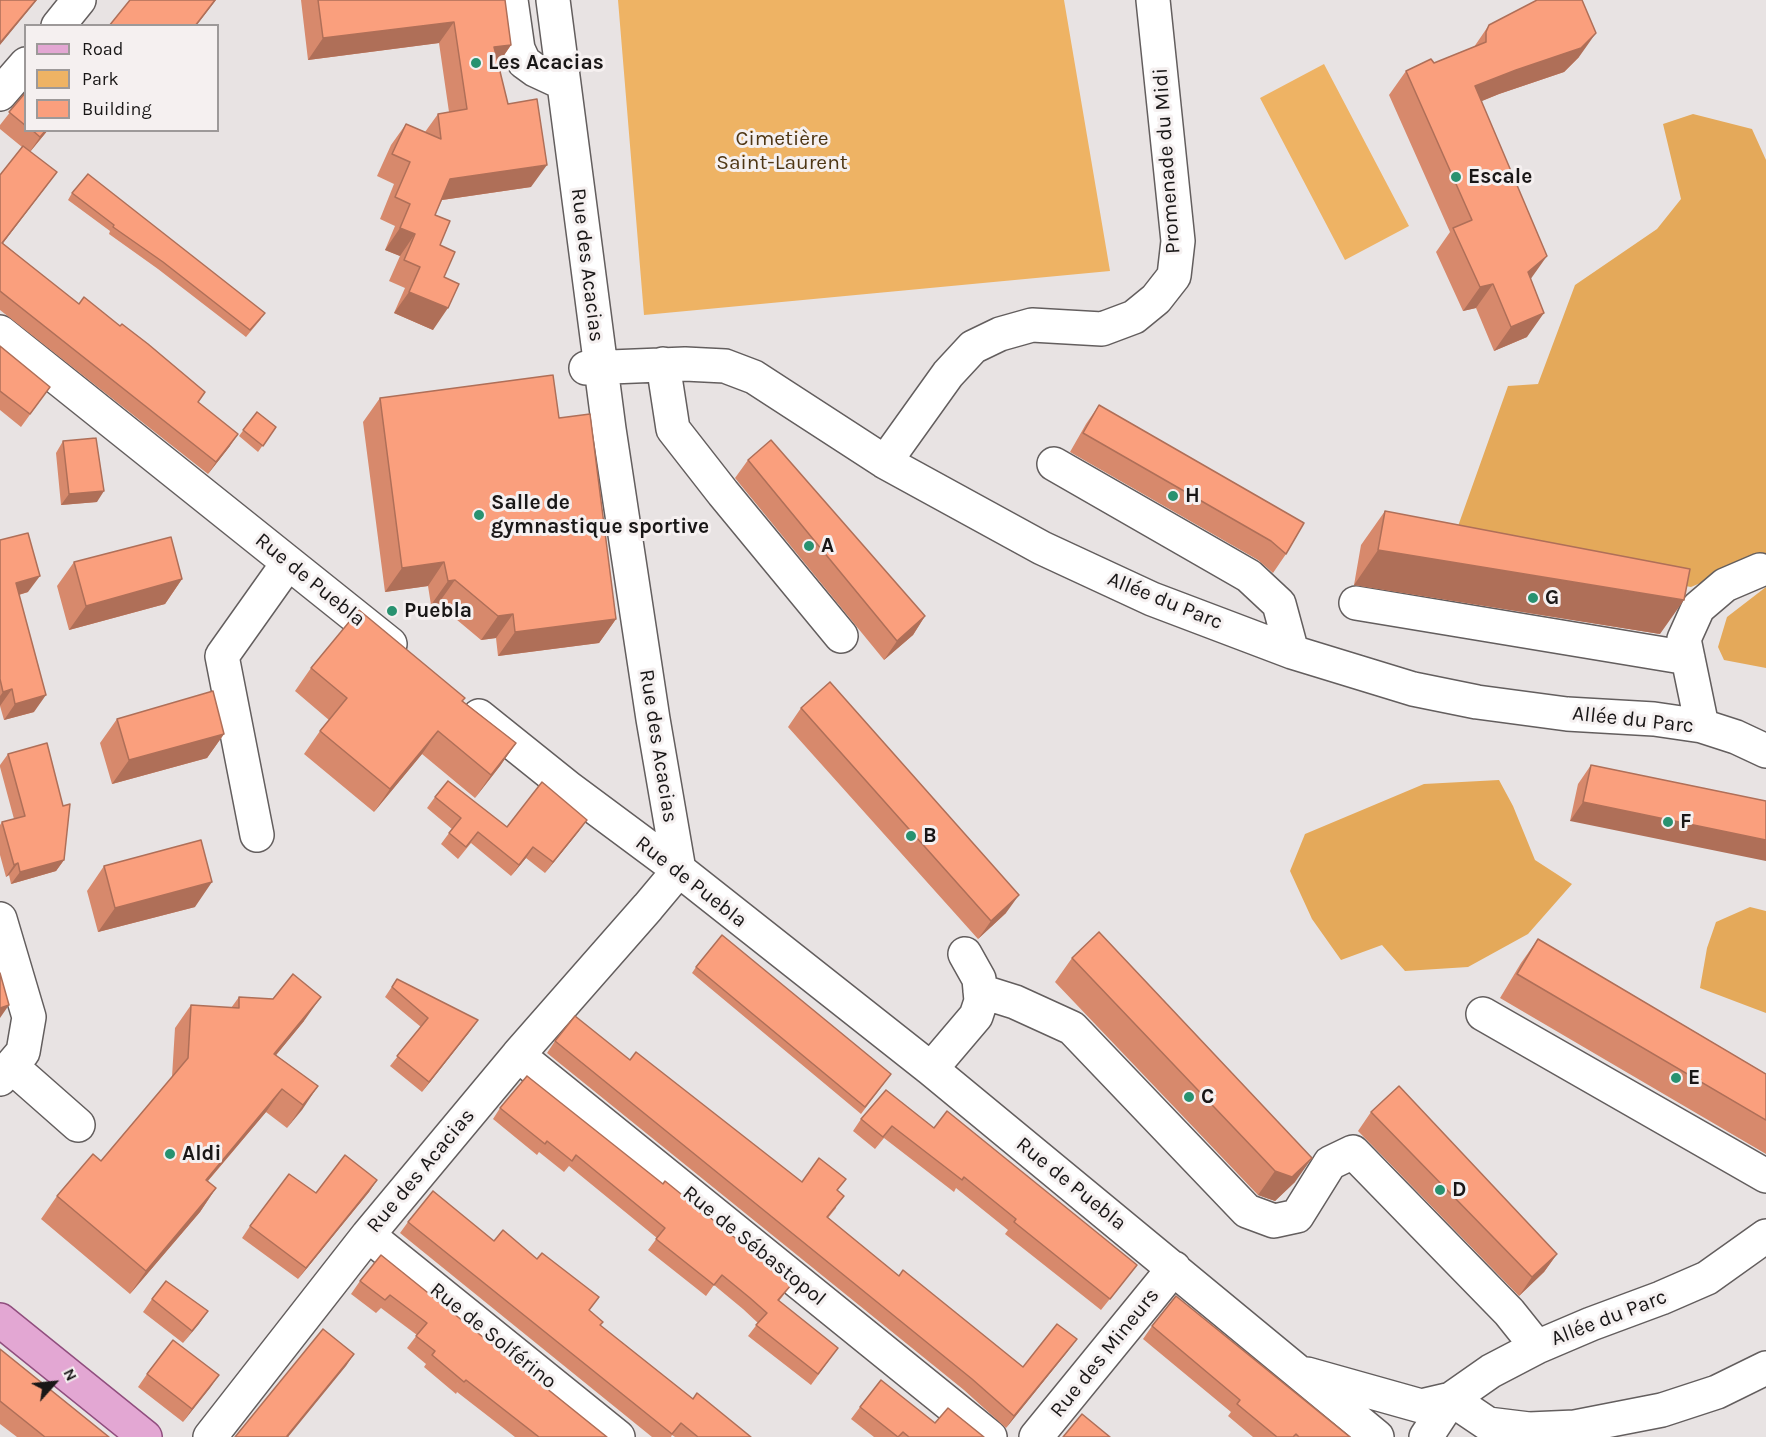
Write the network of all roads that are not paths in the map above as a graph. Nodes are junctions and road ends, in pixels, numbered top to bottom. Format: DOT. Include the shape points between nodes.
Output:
graph roads {
  1 [pos="79,0"];
  2 [pos="511,0"];
  3 [pos="553,0"];
  4 [pos="1153,0"];
  5 [pos="60,24"];
  6 [pos="24,66"];
  7 [pos="563,83"];
  8 [pos="0,94"];
  9 [pos="0,332"];
  10 [pos="663,364"];
  11 [pos="593,367"];
  12 [pos="885,462"];
  13 [pos="1054,464"];
  14 [pos="288,563"];
  15 [pos="1760,570"];
  16 [pos="1356,603"];
  17 [pos="841,636"];
  18 [pos="1292,652"];
  19 [pos="1688,658"];
  20 [pos="410,660"];
  21 [pos="456,698"];
  22 [pos="1702,726"];
  23 [pos="1766,751"];
  24 [pos="257,836"];
  25 [pos="679,870"];
  26 [pos="0,919"];
  27 [pos="964,954"];
  28 [pos="980,992"];
  29 [pos="1483,1014"];
  30 [pos="518,1055"];
  31 [pos="931,1069"];
  32 [pos="6,1072"];
  33 [pos="78,1125"];
  34 [pos="1766,1176"];
  35 [pos="368,1235"];
  36 [pos="1766,1236"];
  37 [pos="1173,1268"];
  38 [pos="0,1320"];
  39 [pos="1537,1347"];
  40 [pos="1766,1368"];
  41 [pos="1296,1372"];
  42 [pos="1433,1414"];
  43 [pos="146,1437"];
  44 [pos="210,1437"];
  45 [pos="618,1437"];
  46 [pos="990,1437"];
  47 [pos="1036,1437"];
  48 [pos="1377,1437"];
  49 [pos="1394,1437"];
  1 -- 5 [label="street"];
  2 -- 7 [label="street" via="518,49 524,62"];
  3 -- 7 [label="street, Rue des Acacias"];
  4 -- 12 [label="street, Promenade du Midi" via="1178,241 1174,276 1156,299 1134,317 1102,328 1032,325 973,347 948,374"];
  6 -- 8 [label="street"];
  7 -- 11 [label="street, Rue des Acacias"];
  9 -- 14 [label="street, Rue de Puebla"];
  10 -- 11 [label="street, Allée du Parc"];
  10 -- 12 [label="street, Allée du Parc" via="725,366 754,377"];
  10 -- 17 [label="street" via="673,429"];
  11 -- 25 [label="street, Rue des Acacias"];
  12 -- 18 [label="street, Allée du Parc" via="1078,565 1152,599"];
  13 -- 18 [label="street" via="1249,576 1279,604"];
  14 -- 20 [label="street, Rue de Puebla"];
  14 -- 24 [label="street" via="222,656"];
  15 -- 19 [label="street" via="1725,585 1698,608 1684,639"];
  16 -- 19 [label="street"];
  18 -- 22 [label="street, Allée du Parc" via="1413,688 1477,702"];
  19 -- 22 [label="street"];
  21 -- 25 [label="street, Rue de Puebla"];
  22 -- 23 [label="street, Allée du Parc"];
  25 -- 30 [label="street, Rue des Acacias"];
  25 -- 31 [label="street, Rue de Puebla"];
  26 -- 32 [label="street" via="29,1017 23,1052"];
  27 -- 28 [label="street" via="978,979"];
  28 -- 31 [label="street" via="976,1016"];
  28 -- 39 [label="street" via="1015,1002 1072,1028 1247,1211 1274,1221 1297,1216 1330,1162 1353,1152 1509,1312"];
  29 -- 34 [label="street"];
  30 -- 35 [label="street, Rue des Acacias"];
  30 -- 46 [label="street, Rue de Sébastopol"];
  31 -- 37 [label="street, Rue de Puebla"];
  32 -- 33 [label="street"];
  35 -- 44 [label="street, Rue des Acacias"];
  35 -- 45 [label="street, Rue de Solférino"];
  36 -- 39 [label="street, Allée du Parc" via="1707,1278"];
  37 -- 41 [label="street, Rue de Puebla"];
  37 -- 47 [label="street, Rue des Mineurs"];
  38 -- 43 [label="main road"];
  39 -- 42 [label="street, Allée du Parc" via="1491,1371"];
  40 -- 42 [label="street" via="1717,1392 1662,1410 1575,1426 1529,1429"];
  41 -- 42 [label="street" via="1334,1380"];
  41 -- 48 [label="street, Rue de Puebla"];
  42 -- 49 [label="street, Allée du Parc"];
}
